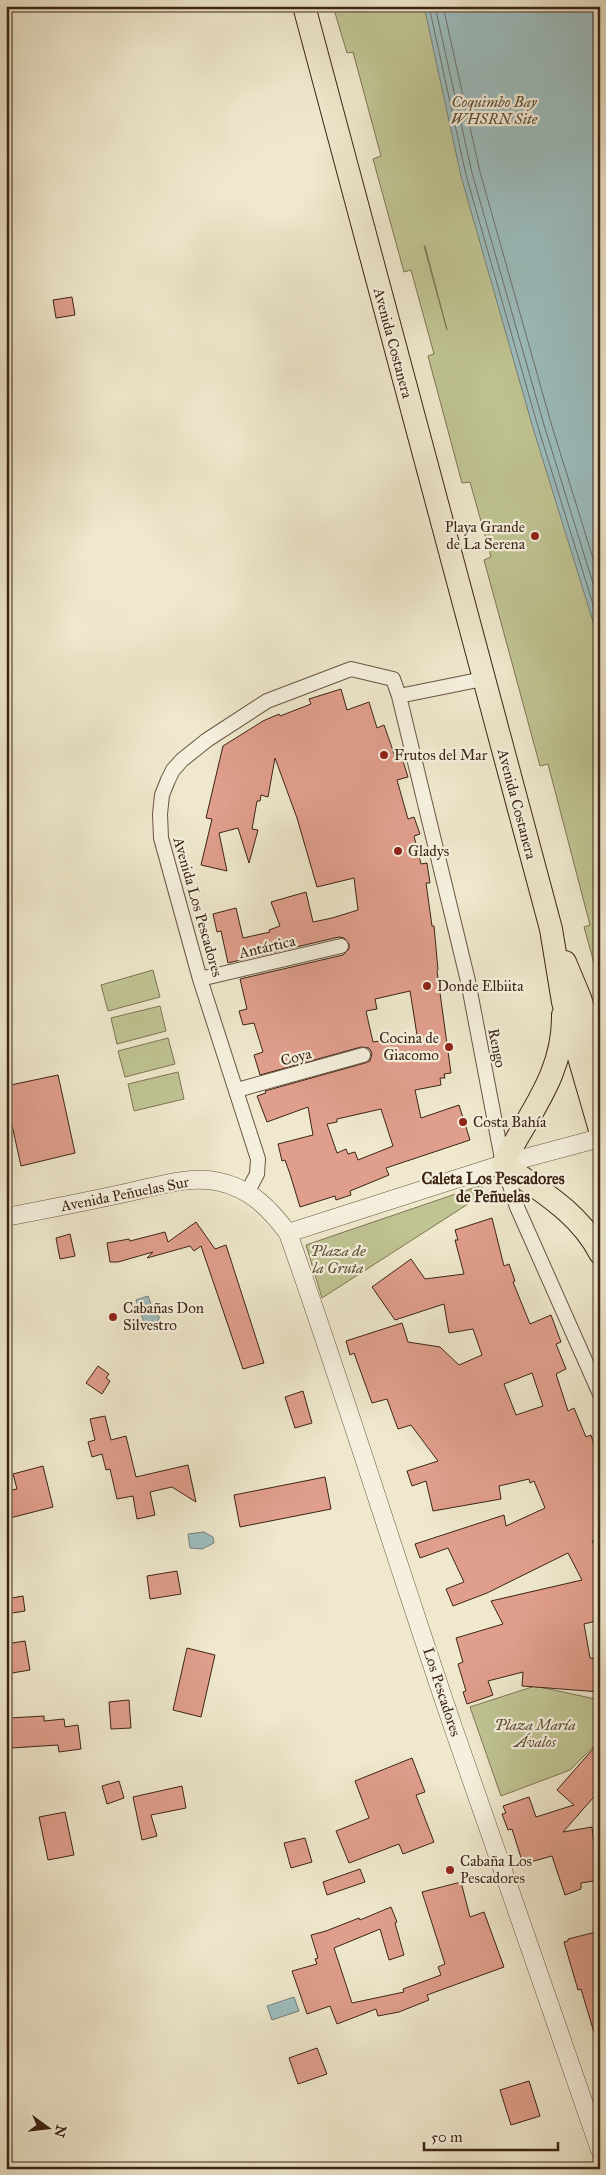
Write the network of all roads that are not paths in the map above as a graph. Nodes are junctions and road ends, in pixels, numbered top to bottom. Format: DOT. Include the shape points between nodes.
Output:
graph roads {
  1 [pos="304,6"];
  2 [pos="483,679"];
  3 [pos="399,696"];
  4 [pos="551,929"];
  5 [pos="341,946"];
  6 [pos="200,979"];
  7 [pos="563,1002"];
  8 [pos="363,1055"];
  9 [pos="600,1062"];
  10 [pos="237,1090"];
  11 [pos="600,1130"];
  12 [pos="600,1138"];
  13 [pos="503,1164"];
  14 [pos="247,1193"];
  15 [pos="6,1217"];
  16 [pos="288,1233"];
  17 [pos="600,1253"];
  18 [pos="600,1394"];
  19 [pos="600,2150"];
  1 -- 2 [label="main road, Avenida Costanera"];
  2 -- 3 [label="street"];
  2 -- 4 [label="main road, Avenida Costanera"];
  3 -- 6 [label="street, Avenida Los Pescadores" via="393,679 351,669 266,702 199,746 173,770 162,795 161,838"];
  3 -- 13 [label="street, Rengo" via="468,981"];
  4 -- 7 [label="main road, Avenida Costanera"];
  4 -- 9 [label="main road, Avenida Costanera" via="580,998"];
  5 -- 6 [label="street, Antártica"];
  6 -- 10 [label="street, Avenida Los Pescadores"];
  7 -- 11 [label="main road, Avenida Costanera"];
  7 -- 13 [label="main road" via="561,1040 551,1078"];
  8 -- 10 [label="street, Coya"];
  10 -- 14 [label="street, Avenida Los Pescadores" via="258,1159 257,1174"];
  12 -- 13 [label="street"];
  13 -- 16 [label="street"];
  13 -- 17 [label="main road" via="571,1214"];
  13 -- 18 [label="street, Rengo" via="518,1207"];
  14 -- 15 [label="street, Avenida Peñuelas Sur" via="221,1182 192,1180"];
  14 -- 16 [label="street, Avenida Peñuelas Sur" via="272,1211"];
  16 -- 19 [label="street, Los Pescadores"];
}
